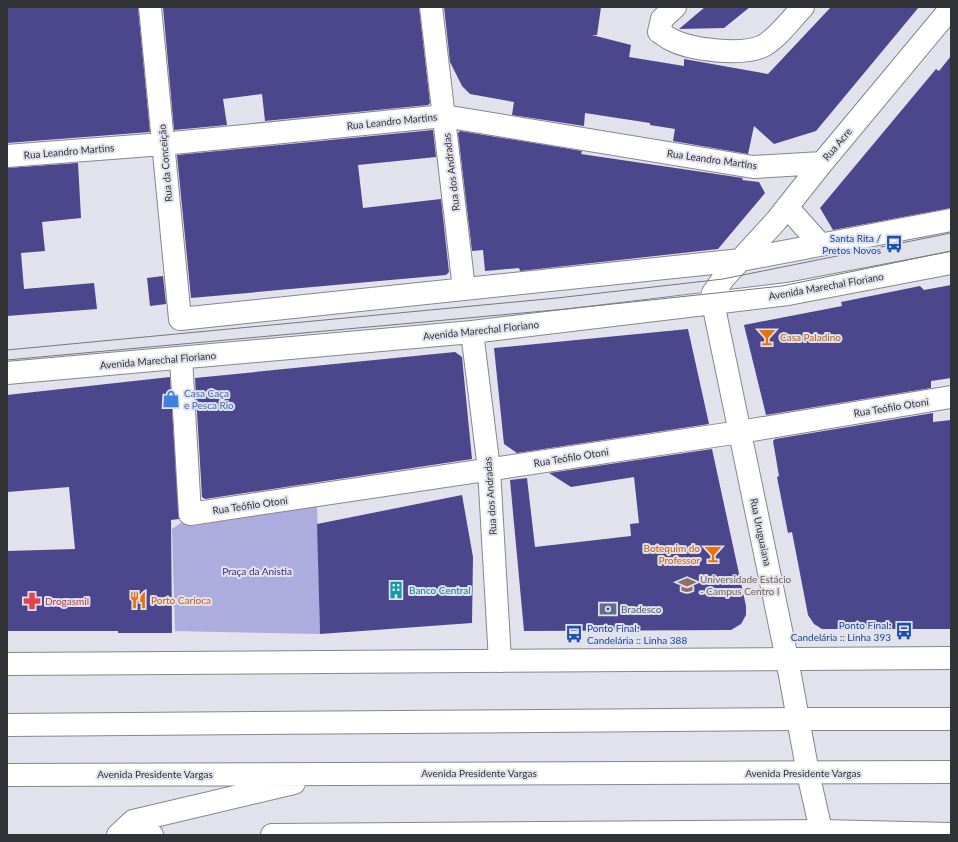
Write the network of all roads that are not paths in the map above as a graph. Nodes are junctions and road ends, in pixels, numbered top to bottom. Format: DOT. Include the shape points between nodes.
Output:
graph roads {
  1 [pos="150,7"];
  2 [pos="431,7"];
  3 [pos="675,7"];
  4 [pos="803,7"];
  5 [pos="951,8"];
  6 [pos="444,116"];
  7 [pos="163,144"];
  8 [pos="7,156"];
  9 [pos="822,163"];
  10 [pos="787,207"];
  11 [pos="951,220"];
  12 [pos="821,245"];
  13 [pos="740,260"];
  14 [pos="951,263"];
  15 [pos="464,289"];
  16 [pos="712,303"];
  17 [pos="472,332"];
  18 [pos="181,358"];
  19 [pos="7,373"];
  20 [pos="951,397"];
  21 [pos="740,432"];
  22 [pos="489,469"];
  23 [pos="951,658"];
  24 [pos="787,659"];
  25 [pos="500,661"];
  26 [pos="7,664"];
  27 [pos="797,719"];
  28 [pos="951,719"];
  29 [pos="7,725"];
  30 [pos="951,772"];
  31 [pos="332,773"];
  32 [pos="808,773"];
  33 [pos="7,774"];
  34 [pos="822,833"];
  35 [pos="385,834"];
  36 [pos="951,834"];
  37 [pos="118,835"];
  38 [pos="132,835"];
  39 [pos="152,835"];
  40 [pos="272,835"];
  1 -- 7 [label="street, Rua da Conceição"];
  2 -- 6 [label="street, Rua dos Andradas"];
  3 -- 4 [label="street" via="662,19 658,32 672,40 699,48 740,52 763,46"];
  5 -- 9 [label="street, Rua Acre"];
  6 -- 7 [label="street, Rua Leandro Martins"];
  6 -- 9 [label="street, Rua Leandro Martins" via="753,167"];
  6 -- 15 [label="street, Rua dos Andradas"];
  7 -- 8 [label="street, Rua Leandro Martins"];
  7 -- 15 [label="street, Rua da Conceição" via="180,319"];
  9 -- 10 [label="street, Rua Acre"];
  10 -- 12 [label="street"];
  10 -- 13 [label="street, Rua Acre"];
  11 -- 12 [label="street"];
  12 -- 13 [label="street"];
  13 -- 15 [label="street"];
  13 -- 16 [label="street, Rua Acre" via="713,293"];
  14 -- 16 [label="street, Avenida Marechal Floriano" via="788,294"];
  16 -- 17 [label="street, Avenida Marechal Floriano"];
  16 -- 21 [label="street, Rua Uruguaiana"];
  17 -- 18 [label="street, Avenida Marechal Floriano"];
  17 -- 22 [label="street, Rua dos Andradas"];
  18 -- 19 [label="street, Avenida Marechal Floriano"];
  18 -- 22 [label="street, Rua Teófilo Otoni" via="190,514"];
  20 -- 21 [label="street, Rua Teófilo Otoni"];
  21 -- 22 [label="street, Rua Teófilo Otoni"];
  21 -- 24 [label="street, Rua Uruguaiana"];
  22 -- 25 [label="street, Rua dos Andradas"];
  23 -- 24 [label="street"];
  24 -- 25 [label="street"];
  24 -- 27 [label="street, Rua Uruguaiana"];
  25 -- 26 [label="street"];
  27 -- 28 [label="street"];
  27 -- 29 [label="street"];
  27 -- 32 [label="street, Rua Uruguaiana"];
  30 -- 32 [label="street, Avenida Presidente Vargas"];
  31 -- 32 [label="street, Avenida Presidente Vargas"];
  31 -- 33 [label="street, Avenida Presidente Vargas"];
  31 -- 37 [label="street" via="134,821"];
  32 -- 34 [label="street, Rua Uruguaiana"];
  34 -- 35 [label="street"];
  34 -- 36 [label="street"];
  35 -- 40 [label="street"];
  38 -- 39 [label="street"];
}
